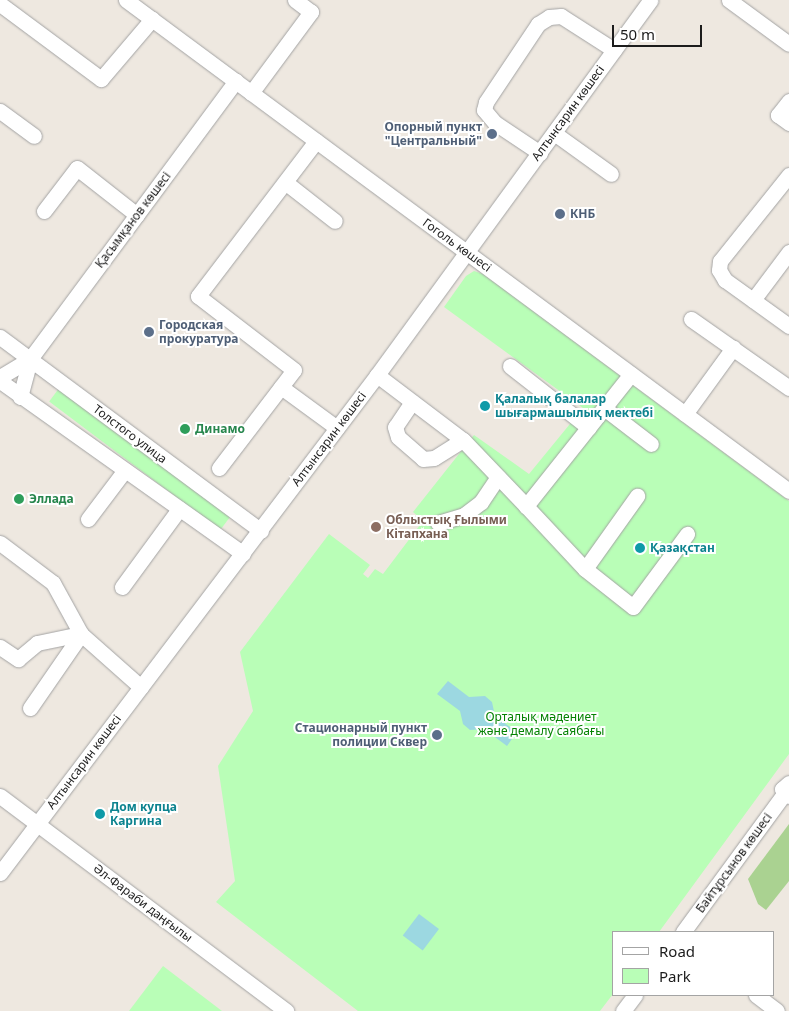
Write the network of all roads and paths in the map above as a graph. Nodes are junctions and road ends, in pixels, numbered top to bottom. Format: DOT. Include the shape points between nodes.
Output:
graph roads {
  1 [pos="126,0"];
  2 [pos="295,0"];
  3 [pos="650,0"];
  4 [pos="729,0"];
  5 [pos="0,4"];
  6 [pos="152,19"];
  7 [pos="789,44"];
  8 [pos="614,50"];
  9 [pos="236,81"];
  10 [pos="252,93"];
  11 [pos="789,100"];
  12 [pos="0,111"];
  13 [pos="789,123"];
  14 [pos="554,133"];
  15 [pos="34,136"];
  16 [pos="316,141"];
  17 [pos="540,153"];
  18 [pos="611,174"];
  19 [pos="789,175"];
  20 [pos="285,182"];
  21 [pos="44,211"];
  22 [pos="137,216"];
  23 [pos="335,221"];
  24 [pos="789,252"];
  25 [pos="468,253"];
  26 [pos="753,300"];
  27 [pos="691,319"];
  28 [pos="789,326"];
  29 [pos="0,337"];
  30 [pos="733,348"];
  31 [pos="30,359"];
  32 [pos="510,366"];
  33 [pos="631,374"];
  34 [pos="376,375"];
  35 [pos="0,377"];
  36 [pos="0,381"];
  37 [pos="281,387"];
  38 [pos="789,388"];
  39 [pos="20,397"];
  40 [pos="412,402"];
  41 [pos="604,408"];
  42 [pos="685,414"];
  43 [pos="337,428"];
  44 [pos="588,428"];
  45 [pos="464,440"];
  46 [pos="651,444"];
  47 [pos="219,468"];
  48 [pos="125,470"];
  49 [pos="498,477"];
  50 [pos="789,491"];
  51 [pos="637,496"];
  52 [pos="526,506"];
  53 [pos="179,509"];
  54 [pos="88,519"];
  55 [pos="438,523"];
  56 [pos="261,530"];
  57 [pos="687,534"];
  58 [pos="0,543"];
  59 [pos="242,554"];
  60 [pos="585,569"];
  61 [pos="122,587"];
  62 [pos="81,634"];
  63 [pos="0,647"];
  64 [pos="141,687"];
  65 [pos="30,708"];
  66 [pos="788,791"];
  67 [pos="0,796"];
  68 [pos="37,824"];
  69 [pos="0,873"];
  70 [pos="684,931"];
  71 [pos="634,996"];
  72 [pos="757,996"];
  73 [pos="286,1011"];
  74 [pos="623,1011"];
  75 [pos="777,1011"];
  1 -- 6 [label="street, Гоголь көшесі"];
  2 -- 10 [label="street" via="311,12"];
  3 -- 8 [label="street, Алтынсарин көшесі"];
  4 -- 7 [label="street"];
  5 -- 6 [label="street" via="101,79"];
  6 -- 9 [label="street, Гоголь көшесі"];
  8 -- 14 [label="street, Алтынсарин көшесі"];
  8 -- 17 [label="street" via="561,16 549,17 538,24 486,102 484,110 495,123"];
  9 -- 10 [label="street, Гоголь көшесі"];
  9 -- 22 [label="street, Қасымқанов көшесі"];
  10 -- 16 [label="street, Гоголь көшесі"];
  11 -- 13 [label="street" via="778,115"];
  12 -- 15 [label="street"];
  14 -- 17 [label="street, Алтынсарин көшесі"];
  14 -- 18 [label="street"];
  16 -- 20 [label="street"];
  16 -- 25 [label="street, Гоголь көшесі"];
  17 -- 25 [label="street, Алтынсарин көшесі"];
  19 -- 26 [label="street" via="720,261 719,270 725,280"];
  20 -- 23 [label="street"];
  20 -- 37 [label="street" via="198,296 294,370"];
  21 -- 22 [label="street" via="77,168"];
  22 -- 31 [label="street, Қасымқанов көшесі"];
  24 -- 26 [label="street"];
  25 -- 33 [label="street, Гоголь көшесі"];
  25 -- 34 [label="street, Алтынсарин көшесі"];
  26 -- 28 [label="street"];
  27 -- 30 [label="street"];
  29 -- 31 [label="street, Толстого улица"];
  30 -- 38 [label="street"];
  30 -- 42 [label="street"];
  31 -- 35 [label="street, Қасымқанов көшесі"];
  31 -- 39 [label="street, Қасымқанов көшесі"];
  31 -- 56 [label="street, Толстого улица"];
  32 -- 44 [label="street"];
  33 -- 41 [label="street"];
  33 -- 42 [label="street, Гоголь көшесі"];
  34 -- 40 [label="street"];
  34 -- 43 [label="street, Алтынсарин көшесі"];
  36 -- 39 [label="street"];
  37 -- 43 [label="street"];
  37 -- 47 [label="street"];
  39 -- 48 [label="street"];
  40 -- 45 [label="street"];
  40 -- 45 [label="street" via="395,428 398,437 424,458 434,458"];
  41 -- 44 [label="street"];
  41 -- 46 [label="street"];
  42 -- 50 [label="street, Гоголь көшесі"];
  43 -- 56 [label="street, Алтынсарин көшесі"];
  44 -- 52 [label="street"];
  45 -- 49 [label="street"];
  48 -- 53 [label="street"];
  48 -- 54 [label="street"];
  49 -- 52 [label="street"];
  49 -- 55 [label="street" via="481,502 464,515"];
  51 -- 60 [label="street"];
  52 -- 60 [label="street"];
  53 -- 59 [label="street"];
  53 -- 61 [label="street"];
  56 -- 59 [label="street, Алтынсарин көшесі"];
  57 -- 60 [label="street" via="633,607"];
  58 -- 62 [label="street" via="53,583"];
  59 -- 64 [label="street, Алтынсарин көшесі"];
  62 -- 63 [label="street" via="36,643 18,659"];
  62 -- 64 [label="street"];
  62 -- 65 [label="street"];
  64 -- 68 [label="street, Алтынсарин көшесі"];
  66 -- 70 [label="street, Байтұрсынов көшесі"];
  67 -- 68 [label="street, Әл-Фараби даңғылы"];
  68 -- 69 [label="street, Алтынсарин көшесі"];
  68 -- 73 [label="street, Әл-Фараби даңғылы"];
  71 -- 74 [label="street"];
  72 -- 75 [label="street"];
}
